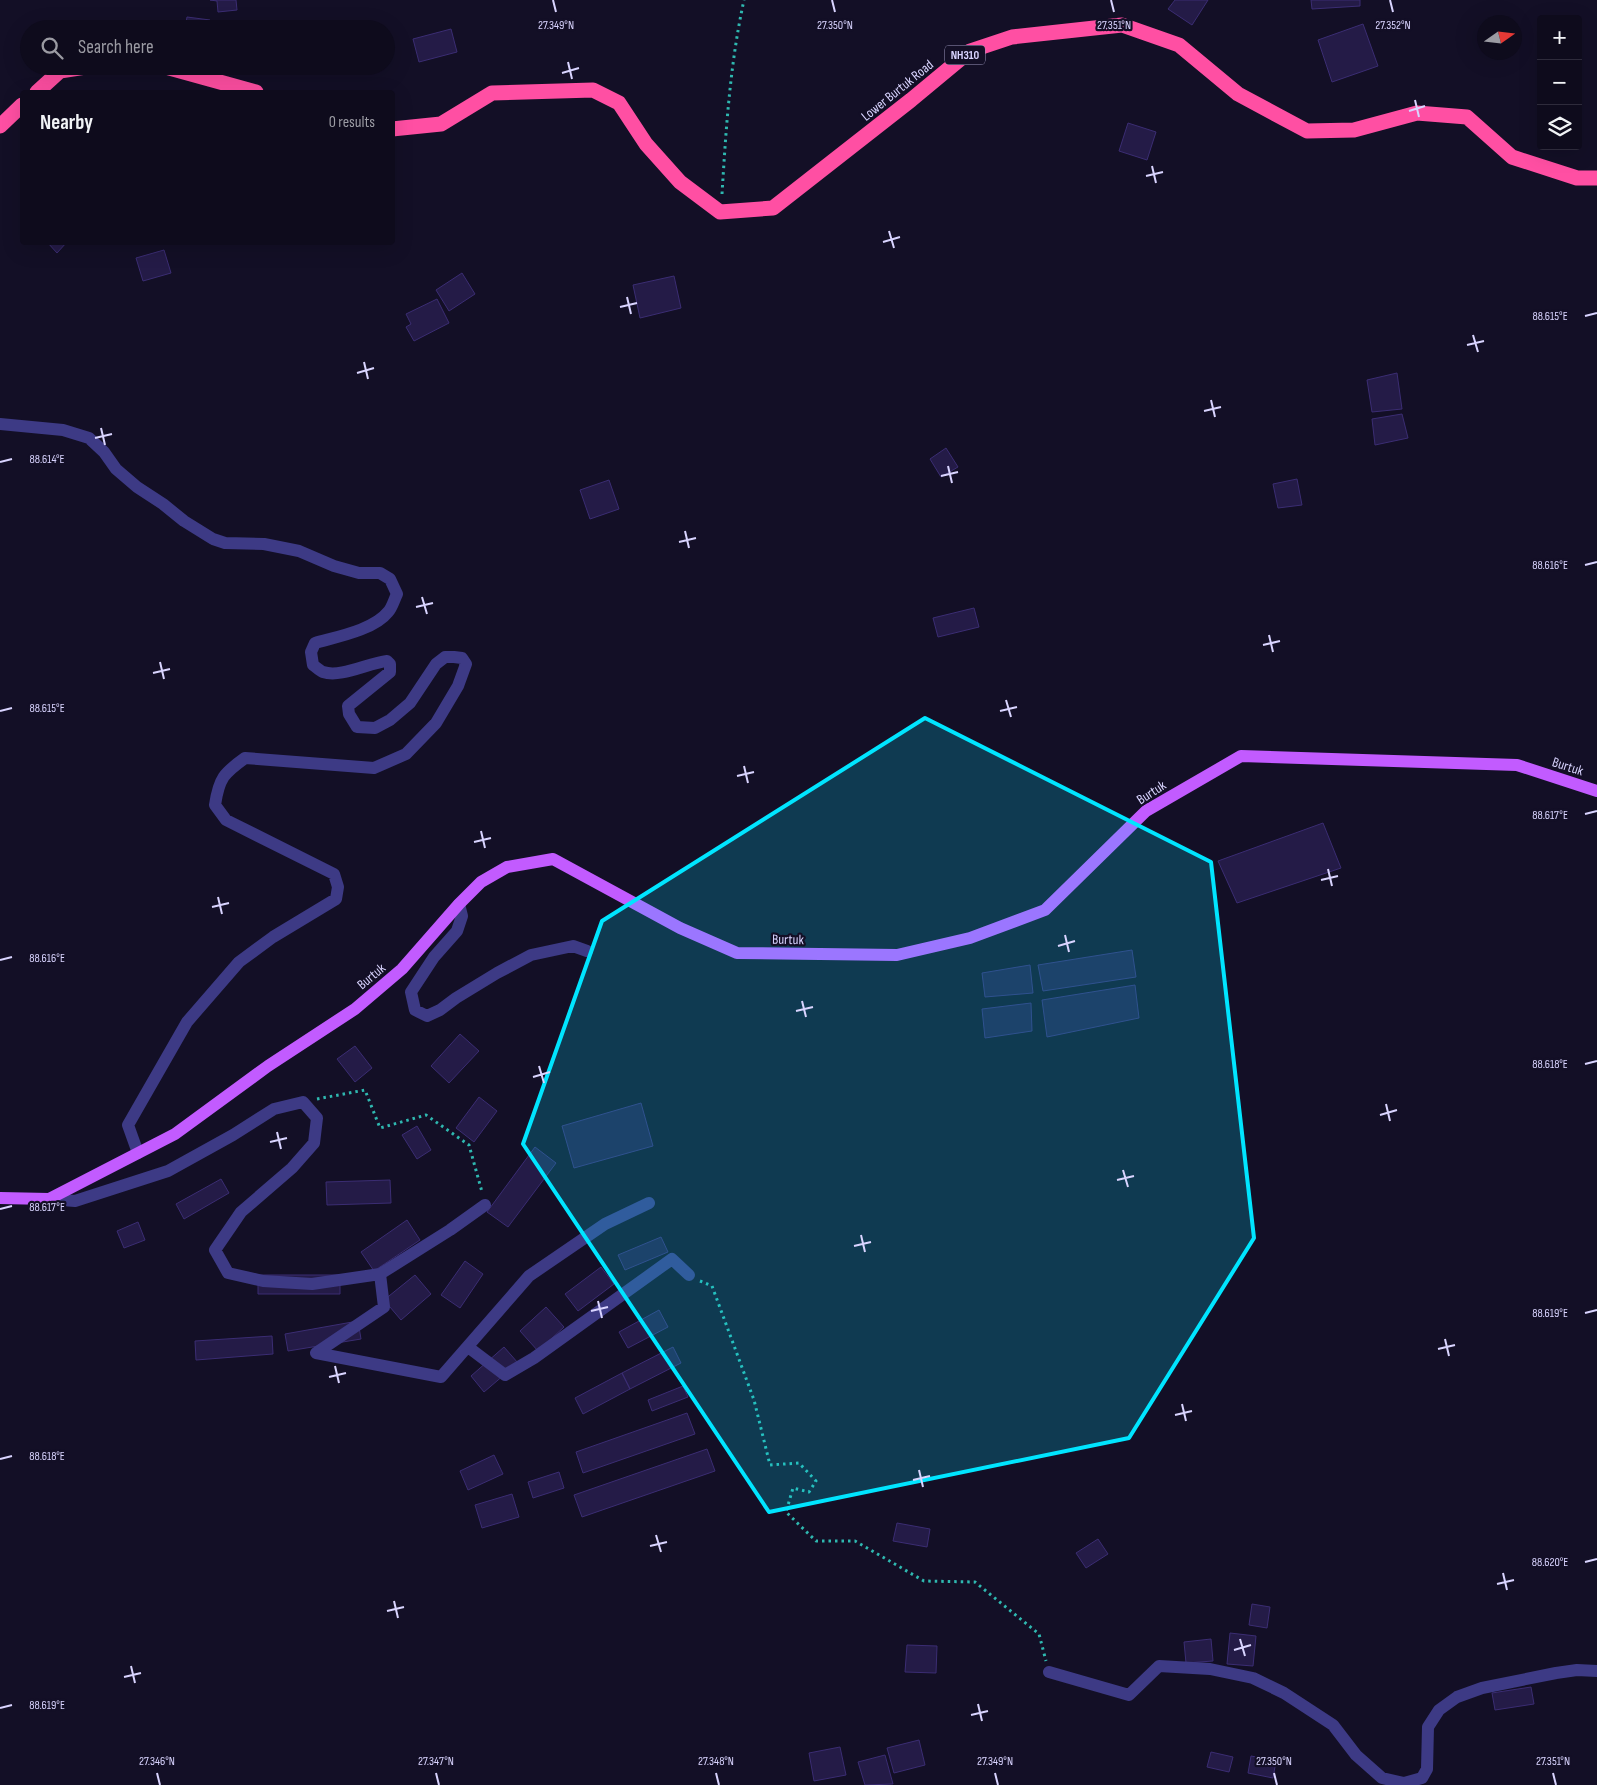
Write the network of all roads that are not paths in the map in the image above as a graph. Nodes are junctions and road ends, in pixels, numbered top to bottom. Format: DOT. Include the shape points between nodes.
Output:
graph roads {
  1 [pos="56,75"];
  2 [pos="195,75"];
  3 [pos="39,90"];
  4 [pos="249,90"];
  5 [pos="20,107"];
  6 [pos="0,126"];
  7 [pos="395,129"];
  8 [pos="1597,178"];
  9 [pos="0,424"];
  10 [pos="1597,791"];
  11 [pos="459,904"];
  12 [pos="587,951"];
  13 [pos="138,1154"];
  14 [pos="0,1198"];
  15 [pos="48,1199"];
  16 [pos="649,1203"];
  17 [pos="485,1205"];
  18 [pos="380,1274"];
  19 [pos="688,1275"];
  20 [pos="468,1347"];
  21 [pos="1597,1671"];
  22 [pos="1049,1672"];
  1 -- 3 [label="highway"];
  2 -- 4 [label="highway"];
  5 -- 6 [label="highway"];
  7 -- 8 [label="highway, Lower Burtuk Road / NH310" via="441,124 492,93 593,90 619,103 646,144 680,182 720,212 773,208 970,51 1012,37 1122,25 1179,45 1238,94 1307,131 1354,130 1417,113 1467,117 1512,157 1577,178"];
  9 -- 13 [label="street" via="63,430 89,438 137,487 213,539 299,551 350,571 380,573 390,578 396,594 389,612 360,629 315,644 311,652 313,665 322,672 338,674 377,662 387,661 390,664 390,672 385,677 348,706 357,727 375,728 390,720 410,703 436,664 445,657 462,658 466,664 458,686 436,723 398,758 374,768 245,758 228,770 217,789 216,805 226,820 334,874 338,887 336,899 239,962 187,1022 128,1125"];
  10 -- 11 [label="main road, Burtuk" via="1517,765 1241,756 1146,811 1045,910 970,938 897,956 737,953 680,928 553,859 507,866 481,882"];
  11 -- 12 [label="street" via="462,916 458,932 434,958 411,992 415,1010 428,1016 531,955 574,946"];
  11 -- 13 [label="main road, Burtuk" via="402,969 355,1009 268,1066 175,1134"];
  13 -- 15 [label="main road, Burtuk"];
  14 -- 15 [label="main road"];
  15 -- 18 [label="street" via="74,1201 168,1171 274,1109 303,1102 317,1118 314,1143 292,1168 241,1212 215,1250 228,1273 263,1281 312,1284"];
  16 -- 20 [label="street" via="605,1224 529,1276"];
  17 -- 18 [label="street"];
  18 -- 20 [label="street" via="384,1308 316,1353 441,1377"];
  19 -- 20 [label="street" via="672,1259 534,1358 505,1375"];
  21 -- 22 [label="street" via="1556,1673 1482,1688 1457,1697 1440,1710 1428,1728 1428,1769 1422,1778 1404,1783 1382,1778 1356,1755 1333,1725 1284,1692 1253,1678 1159,1666 1129,1695"];
}
